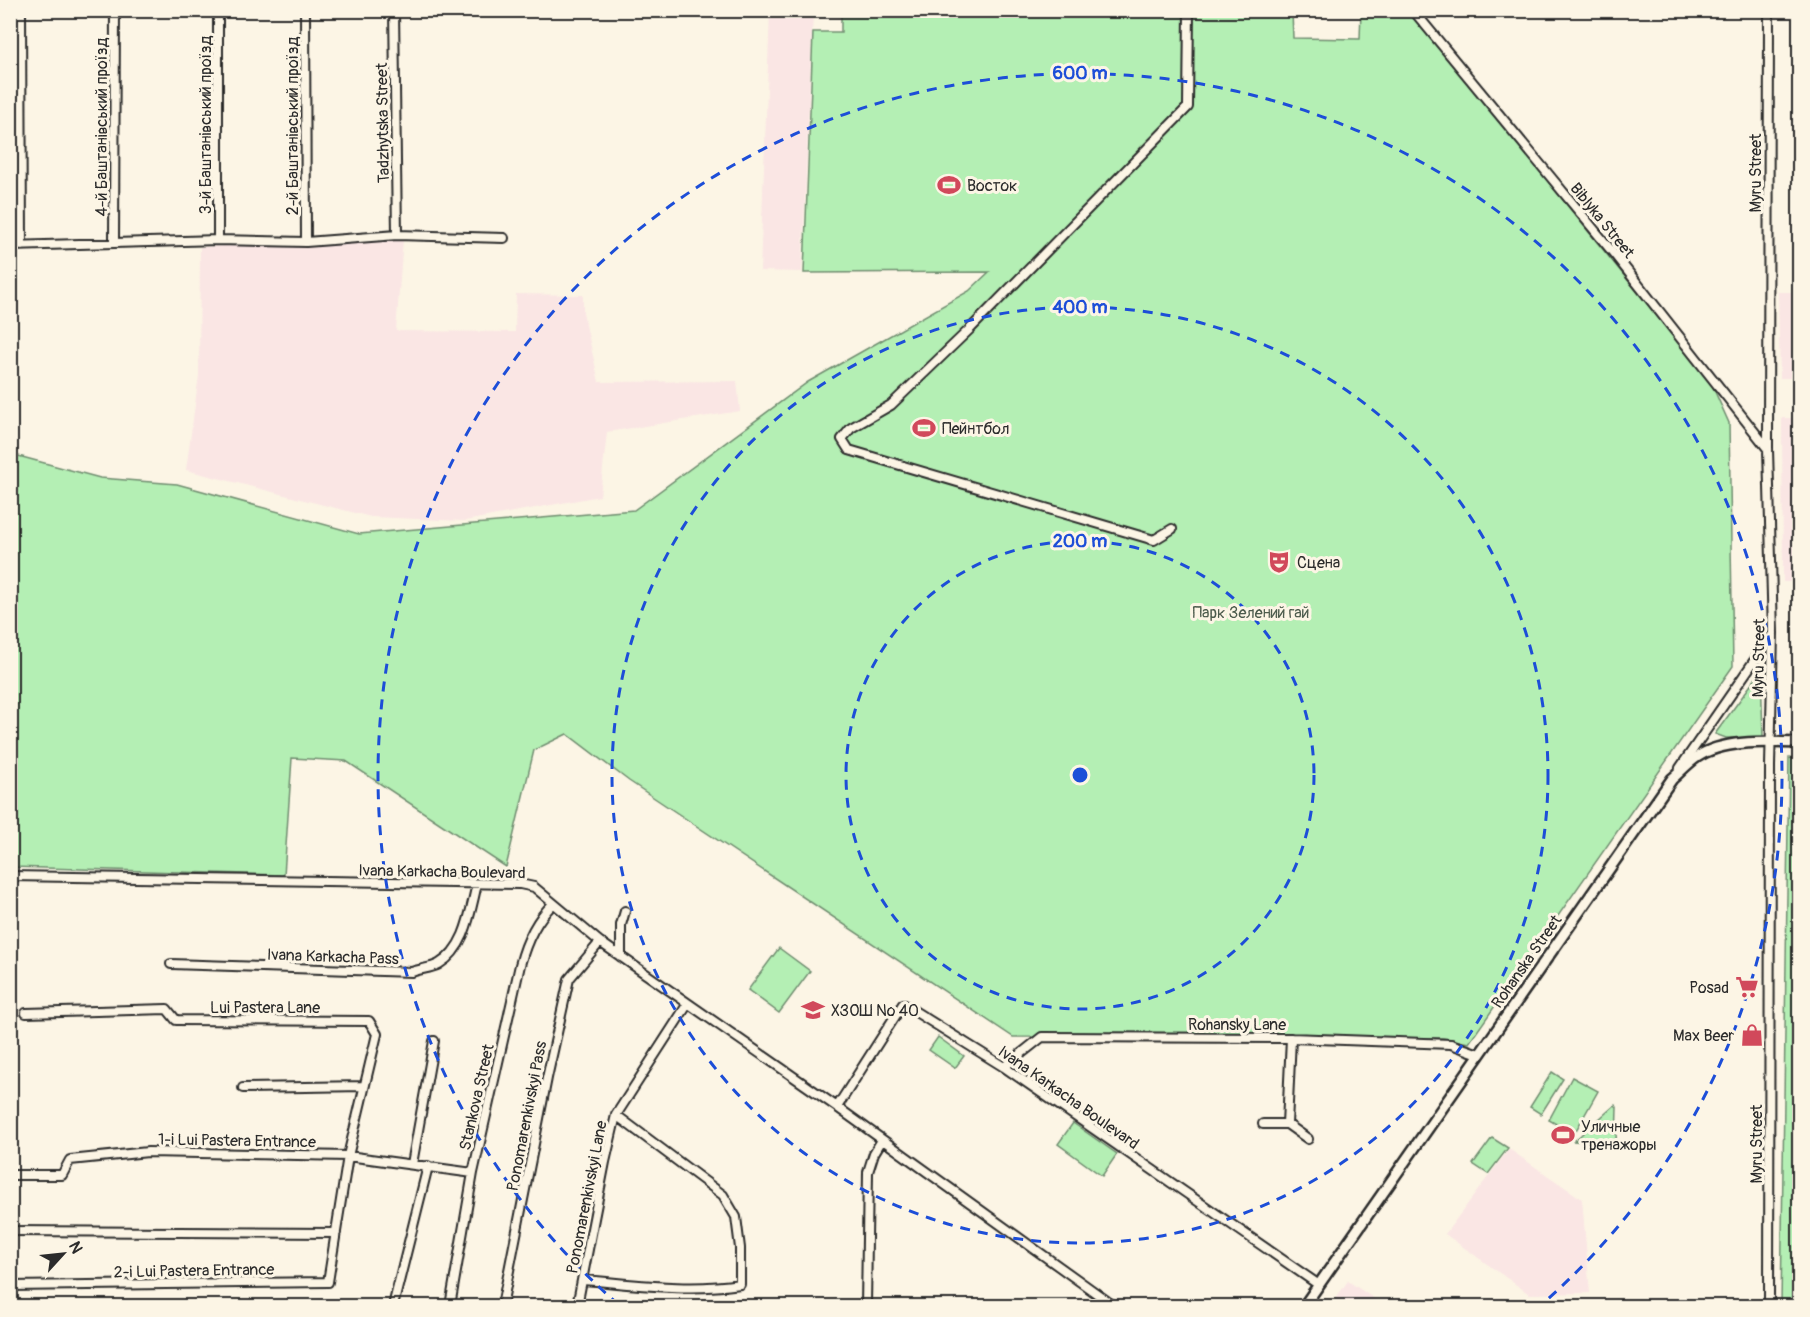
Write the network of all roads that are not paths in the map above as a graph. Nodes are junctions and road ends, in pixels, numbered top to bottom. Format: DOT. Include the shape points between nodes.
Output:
graph roads {
  1 [pos="21,10"];
  2 [pos="115,10"];
  3 [pos="218,10"];
  4 [pos="305,10"];
  5 [pos="394,10"];
  6 [pos="1189,10"];
  7 [pos="1413,10"];
  8 [pos="1769,10"];
  9 [pos="397,235"];
  10 [pos="504,238"];
  11 [pos="218,240"];
  12 [pos="306,242"];
  13 [pos="114,243"];
  14 [pos="10,246"];
  15 [pos="21,246"];
  16 [pos="1768,449"];
  17 [pos="1172,529"];
  18 [pos="1773,633"];
  19 [pos="1771,742"];
  20 [pos="1800,743"];
  21 [pos="1672,779"];
  22 [pos="10,876"];
  23 [pos="477,884"];
  24 [pos="554,903"];
  25 [pos="625,911"];
  26 [pos="600,942"];
  27 [pos="621,957"];
  28 [pos="171,964"];
  29 [pos="687,1005"];
  30 [pos="26,1013"];
  31 [pos="1291,1038"];
  32 [pos="434,1041"];
  33 [pos="1479,1054"];
  34 [pos="1004,1067"];
  35 [pos="364,1086"];
  36 [pos="243,1088"];
  37 [pos="837,1107"];
  38 [pos="616,1115"];
  39 [pos="1263,1124"];
  40 [pos="1287,1124"];
  41 [pos="1308,1139"];
  42 [pos="882,1140"];
  43 [pos="348,1156"];
  44 [pos="412,1164"];
  45 [pos="428,1166"];
  46 [pos="472,1173"];
  47 [pos="10,1175"];
  48 [pos="10,1231"];
  49 [pos="336,1233"];
  50 [pos="583,1280"];
  51 [pos="1318,1285"];
  52 [pos="10,1286"];
  53 [pos="393,1306"];
  54 [pos="450,1306"];
  55 [pos="502,1306"];
  56 [pos="577,1306"];
  57 [pos="866,1306"];
  58 [pos="1114,1306"];
  59 [pos="1304,1306"];
  60 [pos="1769,1306"];
  1 -- 15 [label="street"];
  2 -- 13 [label="street, 4-й Баштанівський проїзд"];
  3 -- 11 [label="street, 3-й Баштанівський проїзд"];
  4 -- 12 [label="street, 2-й Баштанівський проїзд"];
  5 -- 9 [label="street, Tadzhytska Street"];
  6 -- 17 [label="street" via="1188,107 914,383 891,405 851,428 842,439 849,450 1154,540"];
  7 -- 16 [label="street, Biblyka Street" via="1615,255"];
  8 -- 16 [label="street, Myru Street"];
  9 -- 10 [label="street"];
  9 -- 12 [label="street"];
  11 -- 12 [label="street"];
  11 -- 13 [label="street"];
  13 -- 15 [label="street"];
  14 -- 15 [label="street"];
  16 -- 18 [label="street, Myru Street"];
  18 -- 19 [label="street, Myru Street"];
  18 -- 21 [label="street, Rohanska Street"];
  19 -- 20 [label="main road"];
  19 -- 21 [label="main road" via="1712,749"];
  19 -- 60 [label="street, Myru Street"];
  21 -- 33 [label="main road, Rohanska Street"];
  22 -- 23 [label="street, Ivana Karkacha Boulevard"];
  23 -- 24 [label="street, Ivana Karkacha Boulevard" via="534,887"];
  23 -- 28 [label="street, Ivana Karkacha Pass" via="465,931 453,951 439,964 412,972"];
  24 -- 26 [label="street, Ivana Karkacha Boulevard"];
  24 -- 46 [label="street, Stankova Street" via="524,949"];
  25 -- 27 [label="street"];
  26 -- 27 [label="street, Ivana Karkacha Boulevard"];
  26 -- 55 [label="street, Ponomarenkivskyi Pass" via="569,979"];
  27 -- 29 [label="street, Ivana Karkacha Boulevard"];
  29 -- 37 [label="street, Ivana Karkacha Boulevard"];
  29 -- 38 [label="street, Ponomarenkivskyi Lane"];
  30 -- 35 [label="street, Lui Pastera Lane" via="167,1009 176,1020 369,1021 377,1034"];
  31 -- 33 [label="street, Rohansky Lane" via="1451,1044"];
  31 -- 34 [label="street, Rohansky Lane" via="1042,1037"];
  31 -- 40 [label="street"];
  32 -- 44 [label="street"];
  33 -- 51 [label="main road, Rohanska Street"];
  34 -- 37 [label="street, Ivana Karkacha Boulevard" via="903,1004"];
  34 -- 51 [label="street, Ivana Karkacha Boulevard"];
  35 -- 36 [label="street"];
  35 -- 43 [label="street, Lui Pastera Lane"];
  37 -- 42 [label="street, Ivana Karkacha Boulevard"];
  38 -- 50 [label="street, Ponomarenkivskyi Lane"];
  38 -- 50 [label="street" via="723,1195 736,1217 740,1284 688,1287"];
  39 -- 40 [label="street"];
  40 -- 41 [label="street"];
  42 -- 57 [label="street" via="868,1172"];
  42 -- 58 [label="street, Ivana Karkacha Boulevard"];
  43 -- 44 [label="street, 1-i Lui Pastera Entrance"];
  43 -- 47 [label="street, 1-i Lui Pastera Entrance" via="148,1152 70,1160 62,1175"];
  43 -- 49 [label="street, 2-i Lui Pastera Entrance"];
  44 -- 45 [label="street, 1-i Lui Pastera Entrance"];
  45 -- 46 [label="street, 1-i Lui Pastera Entrance"];
  45 -- 53 [label="street"];
  46 -- 54 [label="street, Stankova Street"];
  48 -- 49 [label="street"];
  49 -- 52 [label="street, 2-i Lui Pastera Entrance" via="328,1282"];
  50 -- 56 [label="street, Ponomarenkivskyi Lane"];
  51 -- 59 [label="main road, Rohanska Street"];
}
